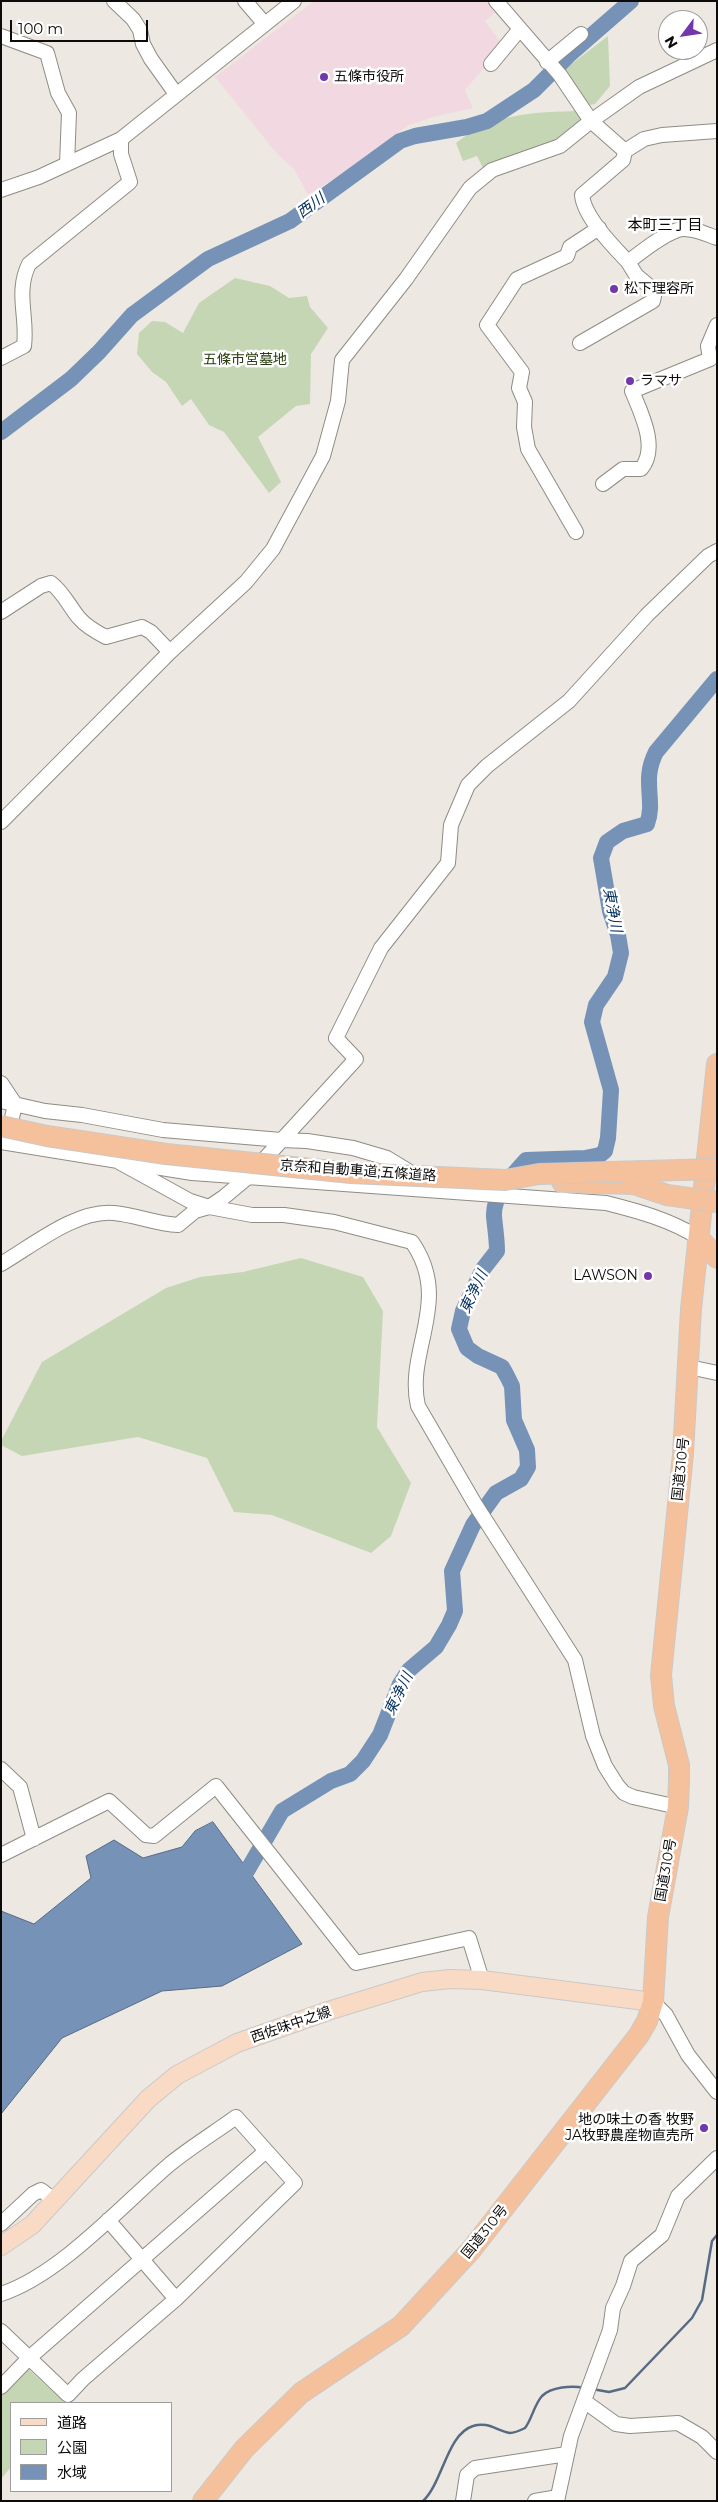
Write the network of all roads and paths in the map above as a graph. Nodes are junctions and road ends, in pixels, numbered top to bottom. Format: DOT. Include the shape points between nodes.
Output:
graph roads {
  1 [pos="114,1"];
  2 [pos="245,1"];
  3 [pos="294,1"];
  4 [pos="496,1"];
  5 [pos="264,23"];
  6 [pos="520,29"];
  7 [pos="581,34"];
  8 [pos="1,36"];
  9 [pos="717,50"];
  10 [pos="548,63"];
  11 [pos="491,64"];
  12 [pos="176,94"];
  13 [pos="591,121"];
  14 [pos="717,131"];
  15 [pos="121,139"];
  16 [pos="625,151"];
  17 [pos="67,164"];
  18 [pos="1,190"];
  19 [pos="599,228"];
  20 [pos="717,238"];
  21 [pos="628,262"];
  22 [pos="717,325"];
  23 [pos="580,343"];
  24 [pos="1,358"];
  25 [pos="603,484"];
  26 [pos="576,532"];
  27 [pos="717,551"];
  28 [pos="1,612"];
  29 [pos="170,652"];
  30 [pos="1,822"];
  31 [pos="717,1064"];
  32 [pos="1,1083"];
  33 [pos="8,1102"];
  34 [pos="128,1123"];
  35 [pos="3,1137"];
  36 [pos="282,1140"];
  37 [pos="119,1162"];
  38 [pos="717,1169"];
  39 [pos="248,1177"];
  40 [pos="505,1180"];
  41 [pos="634,1184"];
  42 [pos="428,1188"];
  43 [pos="717,1190"];
  44 [pos="717,1202"];
  45 [pos="209,1207"];
  46 [pos="708,1242"];
  47 [pos="717,1258"];
  48 [pos="1,1264"];
  49 [pos="689,1367"];
  50 [pos="717,1373"];
  51 [pos="1,1769"];
  52 [pos="678,1807"];
  53 [pos="34,1839"];
  54 [pos="1,1854"];
  55 [pos="482,1980"];
  56 [pos="653,2002"];
  57 [pos="717,2092"];
  58 [pos="266,2151"];
  59 [pos="717,2158"];
  60 [pos="54,2200"];
  61 [pos="108,2220"];
  62 [pos="1,2224"];
  63 [pos="1,2246"];
  64 [pos="142,2260"];
  65 [pos="1,2294"];
  66 [pos="176,2299"];
  67 [pos="1,2331"];
  68 [pos="29,2358"];
  69 [pos="1,2388"];
  70 [pos="584,2400"];
  71 [pos="717,2452"];
  72 [pos="567,2454"];
  73 [pos="557,2499"];
  74 [pos="203,2501"];
  75 [pos="463,2501"];
  76 [pos="535,2501"];
  1 -- 12 [label="street" via="136,24 151,59"];
  2 -- 5 [label="street"];
  3 -- 5 [label="street"];
  4 -- 6 [label="street"];
  5 -- 12 [label="street"];
  6 -- 10 [label="street"];
  6 -- 11 [label="street"];
  7 -- 10 [label="street"];
  8 -- 17 [label="street" via="48,53 58,93 69,113"];
  9 -- 13 [label="street" via="639,87"];
  10 -- 13 [label="street"];
  12 -- 15 [label="street"];
  13 -- 16 [label="street"];
  13 -- 29 [label="street" via="560,146 492,170 470,188 342,360 338,402 323,456 272,550 246,582"];
  14 -- 16 [label="street" via="662,135 644,139"];
  15 -- 17 [label="street"];
  15 -- 24 [label="street" via="121,154 130,182 29,264 22,277 21,293 26,334 24,346"];
  16 -- 19 [label="street" via="623,160 582,195 582,203"];
  17 -- 18 [label="street"];
  19 -- 21 [label="street"];
  19 -- 26 [label="street" via="570,247 567,256 517,279 487,325 522,372 519,388 525,402 524,428 528,449"];
  20 -- 21 [label="street" via="681,229"];
  21 -- 23 [label="street" via="636,275 656,291 653,301"];
  22 -- 25 [label="street" via="708,346 710,360 632,391 649,444 648,461 641,469 623,469"];
  27 -- 36 [label="street" via="647,614 570,701 487,766 468,785 451,825 448,863 381,948 336,1038 356,1059"];
  28 -- 29 [label="street" via="40,586 51,584 93,630 106,637 142,627"];
  29 -- 30 [label="street"];
  31 -- 46 [label="highway, 国道310号"];
  32 -- 33 [label="street"];
  33 -- 34 [label="street"];
  33 -- 35 [label="street"];
  34 -- 36 [label="street" via="181,1132"];
  34 -- 37 [label="street"];
  35 -- 37 [label="street"];
  35 -- 40 [label="highway, 京奈和自動車道;五條道路, bridge" via="47,1136 236,1162 351,1172"];
  36 -- 39 [label="street"];
  36 -- 42 [label="street" via="307,1140 368,1151 403,1167"];
  37 -- 39 [label="street"];
  37 -- 45 [label="street" via="190,1201"];
  38 -- 40 [label="highway, bridge" via="539,1174"];
  39 -- 42 [label="street"];
  39 -- 45 [label="street"];
  40 -- 41 [label="highway, 京奈和自動車道;五條道路, bridge"];
  41 -- 43 [label="highway, 京奈和自動車道;五條道路, bridge"];
  41 -- 44 [label="highway, bridge" via="667,1195"];
  42 -- 46 [label="street" via="606,1203 644,1213"];
  45 -- 48 [label="street" via="195,1211 178,1225 162,1225 114,1213 77,1219"];
  45 -- 52 [label="street" via="252,1215 284,1214 334,1222 412,1242 428,1273 429,1298 414,1389 418,1406 475,1504 576,1660 593,1736 617,1785 633,1797"];
  46 -- 47 [label="highway"];
  46 -- 49 [label="highway, 国道310号" via="691,1309"];
  49 -- 50 [label="street"];
  49 -- 52 [label="highway, 国道310号" via="661,1675 664,1706 679,1764"];
  51 -- 53 [label="street" via="20,1787"];
  52 -- 56 [label="highway, 国道310号" via="658,1917"];
  53 -- 54 [label="street"];
  53 -- 55 [label="street" via="109,1801 146,1835 154,1836 216,1786 356,1963 469,1938"];
  55 -- 56 [label="main road, 西佐味中之線"];
  55 -- 60 [label="main road, 西佐味中之線" via="422,1982 328,2011 220,2051 177,2075 148,2099"];
  56 -- 57 [label="street" via="666,2015 688,2055"];
  56 -- 74 [label="highway, 国道310号" via="639,2035 471,2250 401,2326 301,2392 244,2450"];
  58 -- 61 [label="street" via="236,2117 172,2163"];
  58 -- 64 [label="street"];
  58 -- 66 [label="street" via="295,2183"];
  59 -- 70 [label="street" via="678,2196 662,2236 631,2261"];
  60 -- 62 [label="street" via="41,2190"];
  60 -- 63 [label="main road, 西佐味中之線" via="32,2225"];
  61 -- 64 [label="street"];
  61 -- 65 [label="street" via="34,2280"];
  64 -- 66 [label="street"];
  64 -- 68 [label="street"];
  66 -- 68 [label="street" via="68,2395"];
  67 -- 68 [label="street"];
  68 -- 69 [label="street"];
  70 -- 71 [label="street" via="616,2424 678,2423 702,2437"];
  70 -- 72 [label="street"];
  72 -- 73 [label="street"];
  72 -- 75 [label="street" via="475,2468 467,2475"];
  73 -- 76 [label="street"];
}
